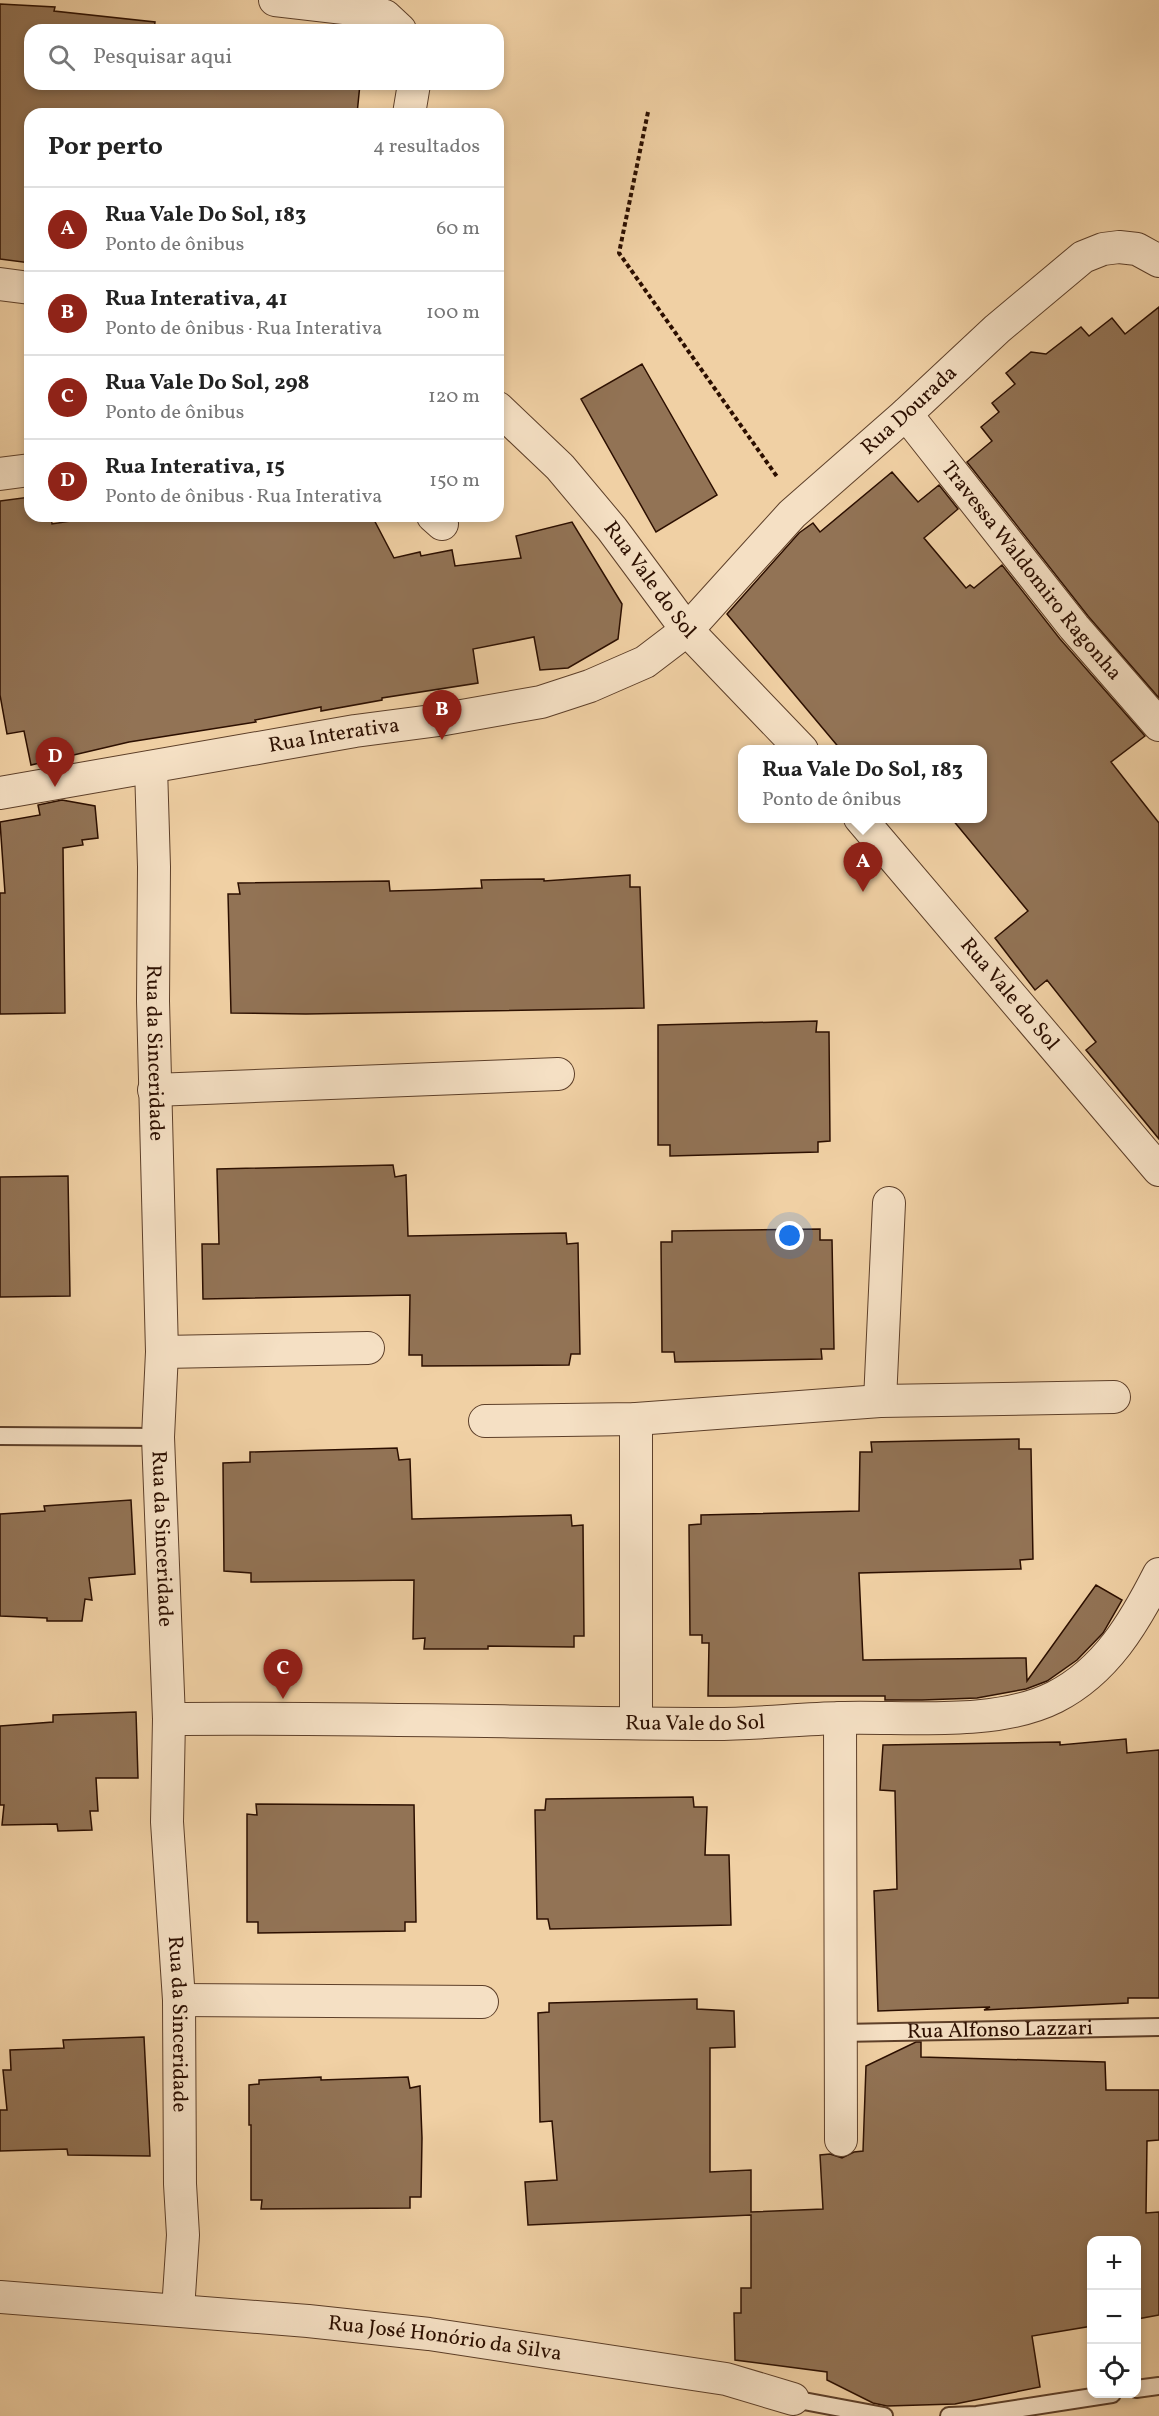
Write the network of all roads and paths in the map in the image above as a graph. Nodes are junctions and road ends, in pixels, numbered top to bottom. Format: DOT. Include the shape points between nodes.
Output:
graph roads {
  1 [pos="275,0"];
  2 [pos="393,24"];
  3 [pos="413,90"];
  4 [pos="410,108"];
  5 [pos="648,112"];
  6 [pos="1159,261"];
  7 [pos="0,284"];
  8 [pos="24,287"];
  9 [pos="504,414"];
  10 [pos="906,414"];
  11 [pos="24,471"];
  12 [pos="0,474"];
  13 [pos="799,508"];
  14 [pos="687,630"];
  15 [pos="1159,725"];
  16 [pos="797,745"];
  17 [pos="151,767"];
  18 [pos="0,793"];
  19 [pos="863,823"];
  20 [pos="558,1074"];
  21 [pos="154,1090"];
  22 [pos="1159,1170"];
  23 [pos="889,1203"];
  24 [pos="368,1348"];
  25 [pos="162,1352"];
  26 [pos="1114,1397"];
  27 [pos="880,1401"];
  28 [pos="636,1419"];
  29 [pos="485,1421"];
  30 [pos="0,1436"];
  31 [pos="158,1437"];
  32 [pos="1159,1574"];
  33 [pos="840,1718"];
  34 [pos="169,1719"];
  35 [pos="636,1722"];
  36 [pos="179,2000"];
  37 [pos="482,2002"];
  38 [pos="1159,2027"];
  39 [pos="840,2033"];
  40 [pos="841,2140"];
  41 [pos="0,2297"];
  42 [pos="178,2310"];
  43 [pos="1159,2386"];
  44 [pos="1141,2388"];
  45 [pos="1087,2398"];
  46 [pos="793,2399"];
  47 [pos="884,2416"];
  48 [pos="949,2416"];
  1 -- 2 [label="street" via="370,11 385,16"];
  3 -- 4 [label="street"];
  5 -- 13 [label="path" via="619,253"];
  6 -- 10 [label="street, Rua Dourada" via="1137,249 1119,246 1083,257 997,329"];
  7 -- 8 [label="street"];
  9 -- 14 [label="street, Rua Vale do Sol" via="560,467"];
  10 -- 13 [label="street, Rua Dourada"];
  10 -- 15 [label="street, Travessa Waldomiro Ragonha" via="1074,627"];
  11 -- 12 [label="street"];
  13 -- 14 [label="street, Rua Dourada"];
  14 -- 16 [label="street, Rua Vale do Sol"];
  14 -- 17 [label="street, Rua Interativa" via="645,662 541,702"];
  17 -- 18 [label="street, Rua Interativa"];
  17 -- 21 [label="street, Rua da Sinceridade"];
  19 -- 22 [label="street, Rua Vale do Sol"];
  20 -- 21 [label="street"];
  21 -- 25 [label="street, Rua da Sinceridade"];
  23 -- 27 [label="street"];
  24 -- 25 [label="street"];
  25 -- 31 [label="street, Rua da Sinceridade"];
  26 -- 27 [label="street"];
  27 -- 28 [label="street"];
  28 -- 29 [label="street"];
  28 -- 35 [label="street"];
  30 -- 31 [label="lane"];
  31 -- 34 [label="street, Rua da Sinceridade"];
  32 -- 33 [label="street, Rua Vale do Sol" via="1116,1648 1082,1680 1054,1698 1013,1711 962,1718"];
  33 -- 35 [label="street, Rua Vale do Sol" via="717,1724"];
  33 -- 39 [label="street"];
  34 -- 35 [label="street, Rua Vale do Sol"];
  34 -- 36 [label="street, Rua da Sinceridade" via="167,1822"];
  36 -- 37 [label="street"];
  36 -- 42 [label="street, Rua da Sinceridade" via="183,2235"];
  38 -- 39 [label="lane, Rua Alfonso Lazzari"];
  39 -- 40 [label="street"];
  41 -- 42 [label="street, Rua José Honório da Silva"];
  42 -- 46 [label="street, Rua José Honório da Silva" via="441,2336 726,2379"];
  43 -- 44 [label="lane"];
  45 -- 48 [label="lane"];
  46 -- 47 [label="lane, Rua José Honório da Silva"];
}
